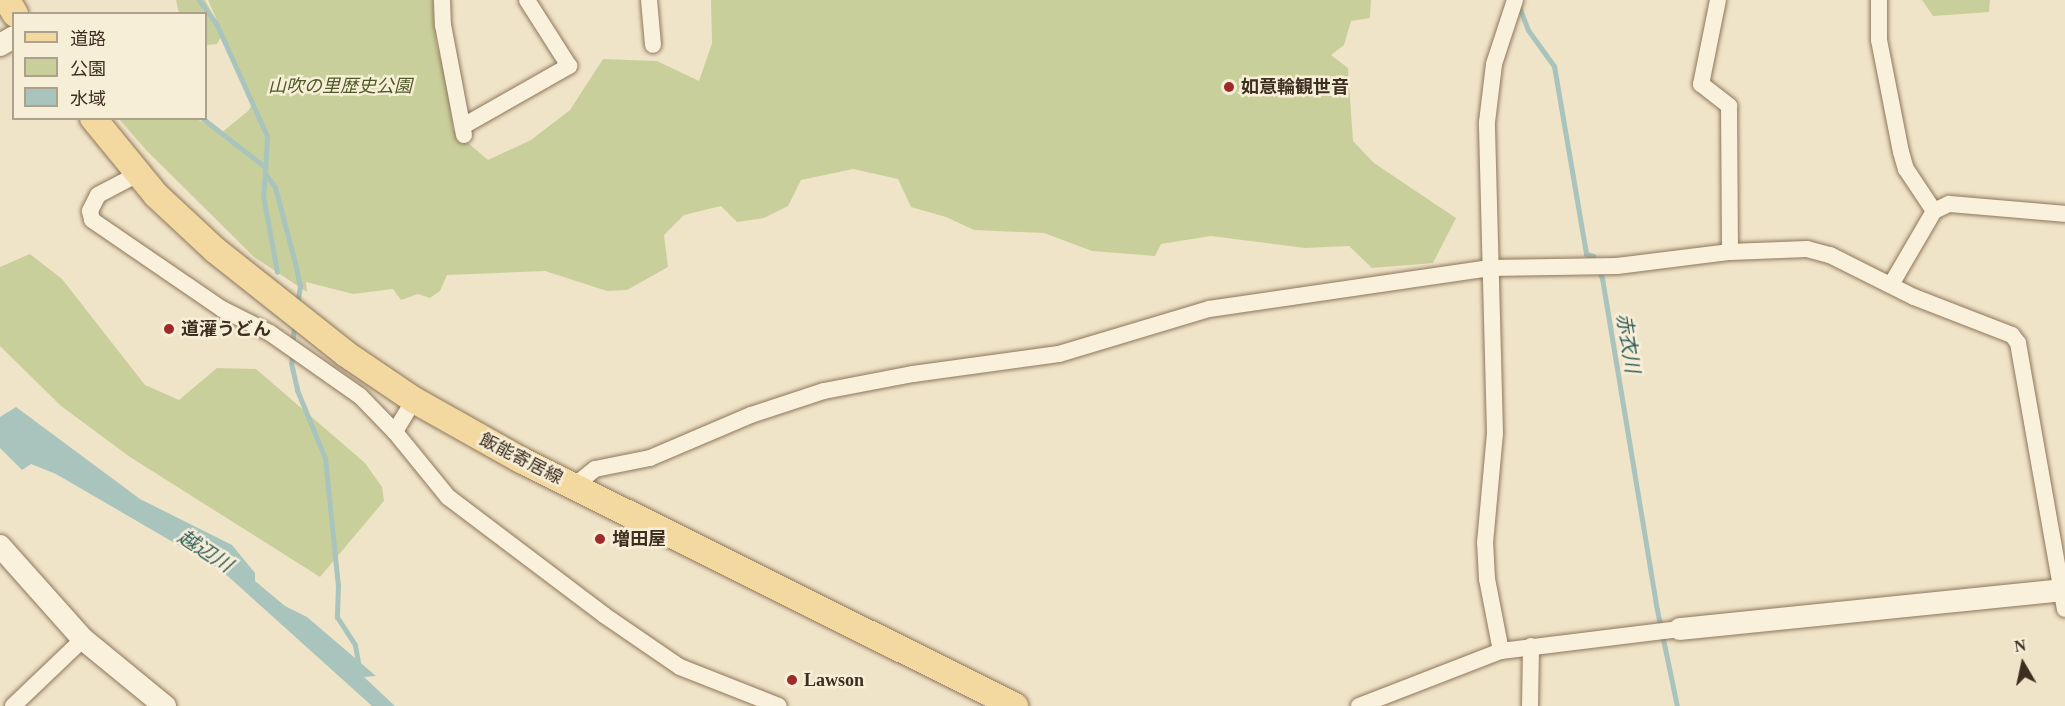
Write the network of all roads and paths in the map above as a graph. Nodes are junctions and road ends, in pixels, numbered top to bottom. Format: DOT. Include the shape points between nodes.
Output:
graph roads {
  1 [pos="442,0"];
  2 [pos="527,0"];
  3 [pos="649,0"];
  4 [pos="1515,0"];
  5 [pos="1718,0"];
  6 [pos="1879,0"];
  7 [pos="654,45"];
  8 [pos="95,120"];
  9 [pos="138,174"];
  10 [pos="1934,211"];
  11 [pos="2065,214"];
  12 [pos="1730,252"];
  13 [pos="1490,268"];
  14 [pos="1892,283"];
  15 [pos="414,400"];
  16 [pos="395,432"];
  17 [pos="574,486"];
  18 [pos="0,546"];
  19 [pos="2064,597"];
  20 [pos="1680,629"];
  21 [pos="83,639"];
  22 [pos="1531,646"];
  23 [pos="1501,651"];
  24 [pos="13,706"];
  25 [pos="165,706"];
  26 [pos="779,706"];
  27 [pos="1015,706"];
  28 [pos="1359,706"];
  29 [pos="1530,706"];
  1 -- 2 [label="street" via="443,25 464,130 569,66"];
  3 -- 7 [label="street"];
  4 -- 13 [label="street" via="1494,64 1487,122"];
  5 -- 12 [label="street" via="1701,84 1729,106"];
  6 -- 10 [label="street" via="1879,40 1900,152 1906,169"];
  8 -- 9 [label="main road, 飯能寄居線"];
  9 -- 15 [label="main road, 飯能寄居線" via="241,272 346,354"];
  9 -- 16 [label="street" via="98,195 90,211 92,220 222,309 270,333 333,377 360,396"];
  10 -- 11 [label="street" via="1949,204"];
  10 -- 14 [label="street"];
  12 -- 13 [label="street" via="1617,266"];
  12 -- 14 [label="street" via="1807,249"];
  13 -- 17 [label="street" via="1209,309 1059,354 824,391 751,415 650,458 595,469"];
  13 -- 23 [label="street" via="1495,434 1485,543 1487,579"];
  14 -- 19 [label="street" via="1914,297 2012,335 2018,343"];
  15 -- 16 [label="street"];
  15 -- 17 [label="main road, 飯能寄居線"];
  16 -- 26 [label="street" via="448,497 604,615 680,667"];
  17 -- 27 [label="main road, 飯能寄居線"];
  18 -- 21 [label="street"];
  19 -- 20 [label="street"];
  20 -- 22 [label="street"];
  21 -- 24 [label="street"];
  21 -- 25 [label="street"];
  22 -- 23 [label="street"];
  22 -- 29 [label="street"];
  23 -- 28 [label="street"];
}
